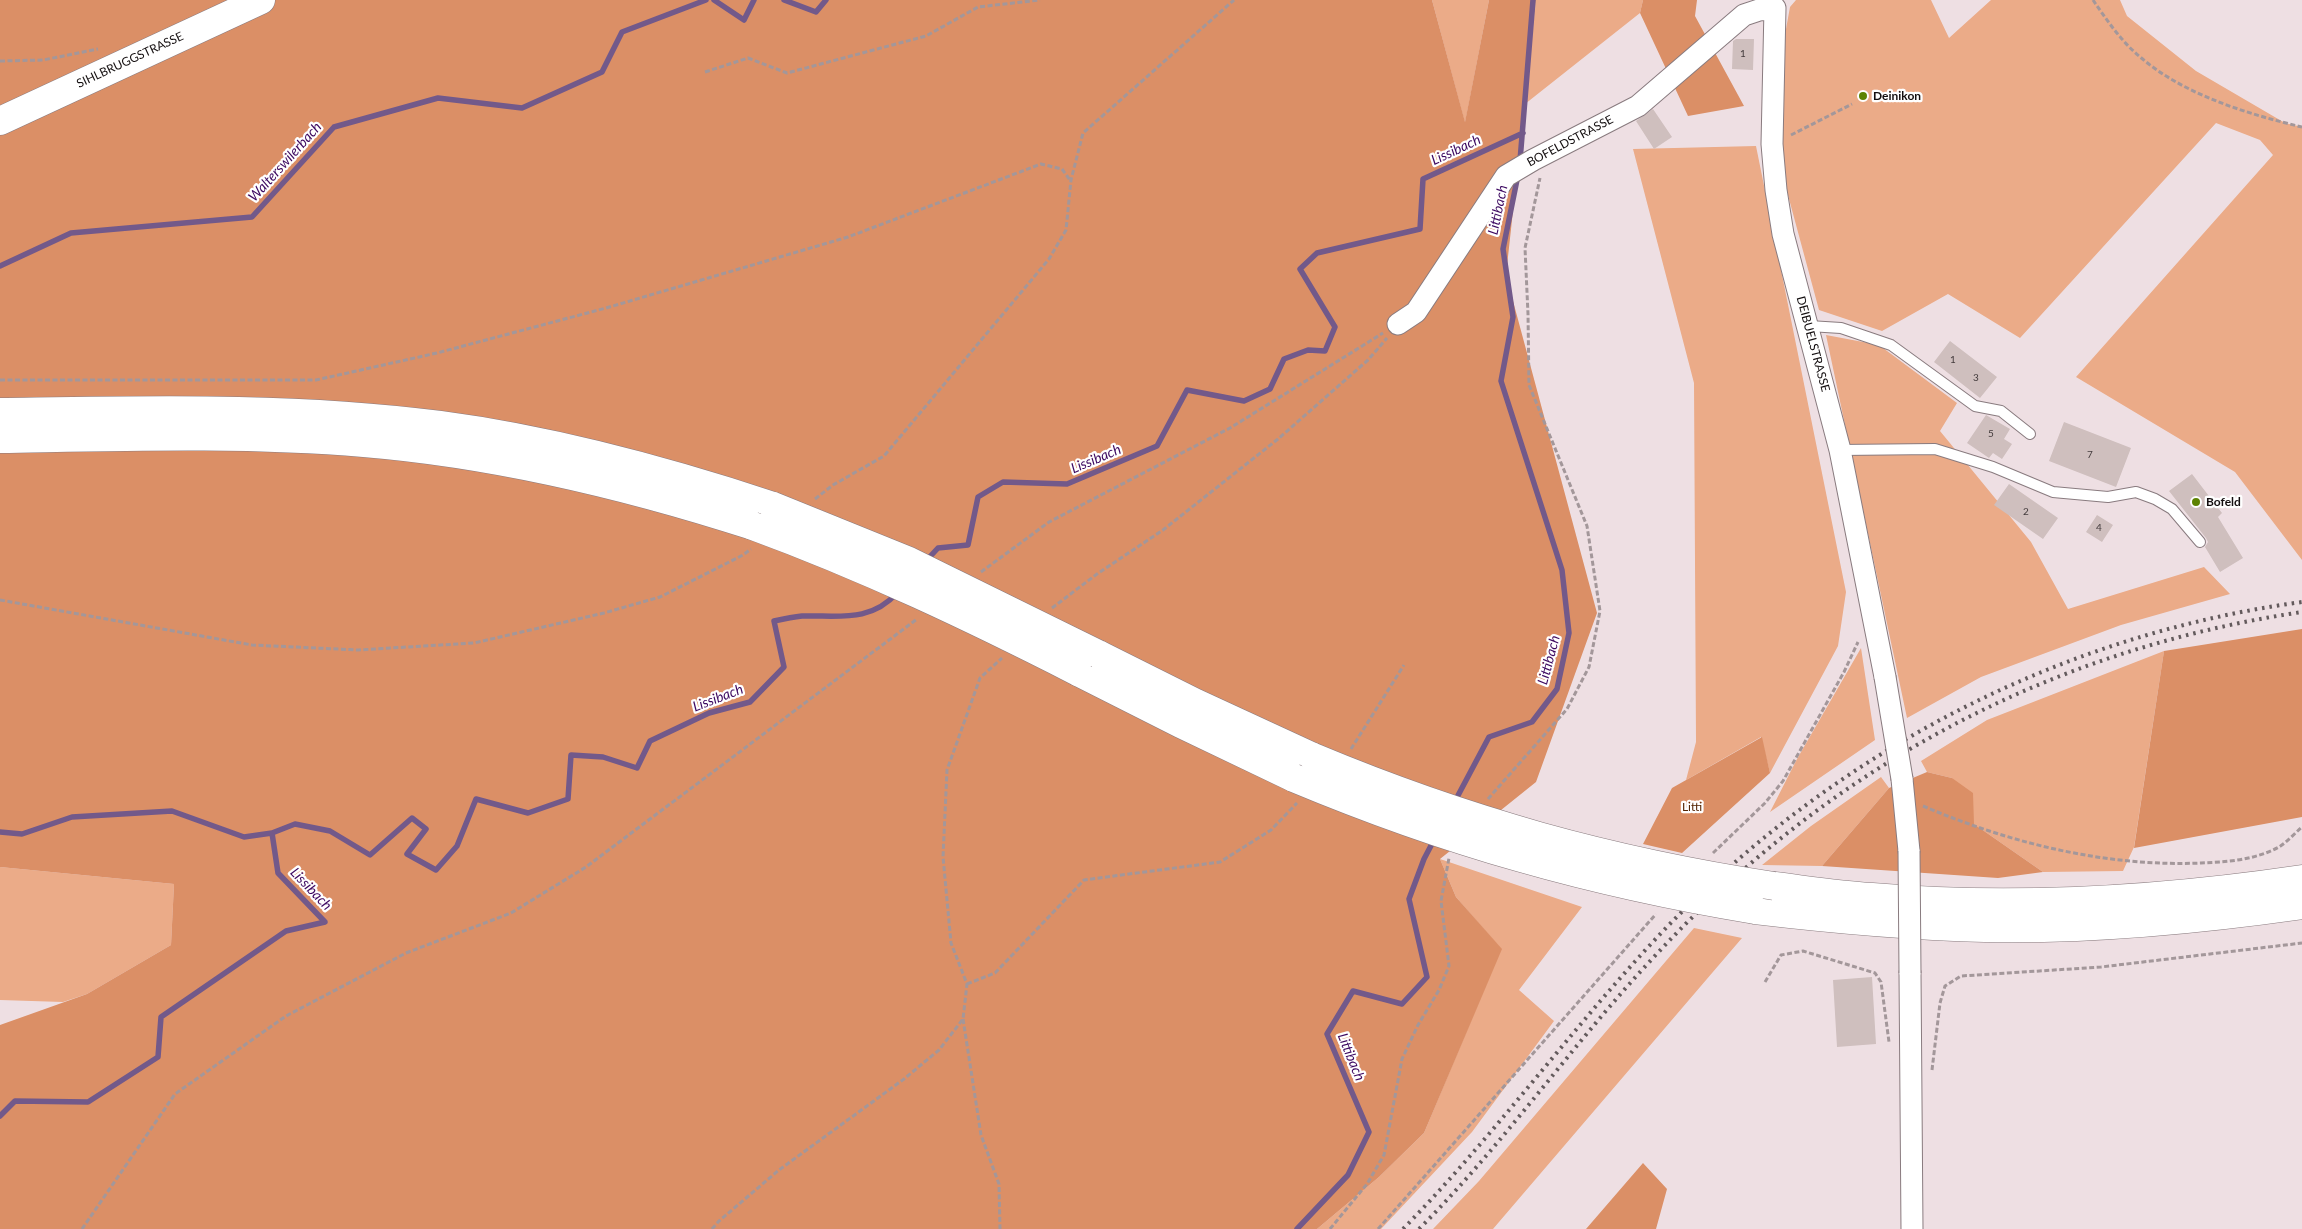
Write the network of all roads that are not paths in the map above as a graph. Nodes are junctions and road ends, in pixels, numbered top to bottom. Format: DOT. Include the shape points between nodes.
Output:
graph roads {
  1 [pos="261,0"];
  2 [pos="1777,4"];
  3 [pos="0,121"];
  4 [pos="1398,324"];
  5 [pos="1809,326"];
  6 [pos="0,412"];
  7 [pos="2030,434"];
  8 [pos="0,439"];
  9 [pos="1840,450"];
  10 [pos="2200,542"];
  11 [pos="2302,879"];
  12 [pos="2302,905"];
  13 [pos="1912,1229"];
  1 -- 3 [label="main road, SIHLBRUGGSTRASSE"];
  2 -- 4 [label="street, BOFELDSTRASSE" via="1744,15 1638,106 1506,176 1416,312"];
  2 -- 5 [label="street, DEIBUELSTRASSE" via="1772,144 1776,190 1783,234"];
  5 -- 7 [label="lane" via="1841,328 1891,345 1975,406 2001,411"];
  5 -- 9 [label="street, DEIBUELSTRASSE"];
  6 -- 11 [label="main road, bridge" via="248,410 343,415 441,425 539,442 635,464 773,506 909,562 1204,707 1313,757 1437,806 1544,839 1650,865 1774,886 1872,897 2039,902 2171,894"];
  8 -- 12 [label="main road, bridge" via="264,437 364,443 508,462 606,483 753,526 834,556 919,594 1181,724 1296,790 1496,852 1646,890 1754,910 1890,924 2028,928 2172,921"];
  9 -- 10 [label="lane" via="1935,449 2002,470 2053,492 2108,497 2136,492 2172,509"];
  9 -- 13 [label="street, DEIBUELSTRASSE, bridge" via="1885,677 1903,788 1909,851"];
}
